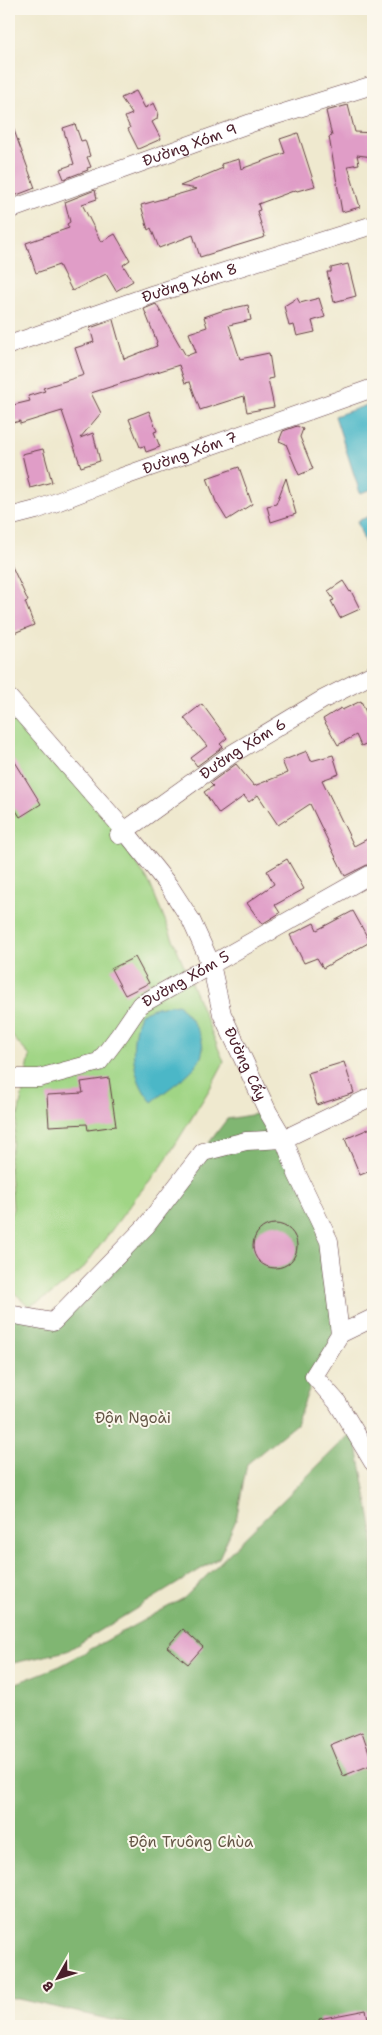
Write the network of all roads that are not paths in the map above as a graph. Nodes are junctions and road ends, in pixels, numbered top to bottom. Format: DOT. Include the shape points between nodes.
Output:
graph roads {
  1 [pos="373,85"];
  2 [pos="9,210"];
  3 [pos="373,224"];
  4 [pos="9,344"];
  5 [pos="373,388"];
  6 [pos="9,517"];
  7 [pos="373,674"];
  8 [pos="9,698"];
  9 [pos="122,833"];
  10 [pos="373,873"];
  11 [pos="211,964"];
  12 [pos="9,1078"];
  13 [pos="373,1096"];
  14 [pos="284,1139"];
  15 [pos="9,1314"];
  16 [pos="373,1318"];
  17 [pos="340,1334"];
  18 [pos="373,1462"];
  1 -- 2 [label="street, Đường Xóm 9" via="251,123"];
  3 -- 4 [label="street, Đường Xóm 8"];
  5 -- 6 [label="street, Đường Xóm 7"];
  7 -- 9 [label="street, Đường Xóm 6" via="322,700 232,754"];
  8 -- 9 [label="street, Đường Cấy"];
  9 -- 11 [label="street, Đường Cấy" via="169,886 191,920"];
  10 -- 11 [label="street, Đường Xóm 5"];
  11 -- 12 [label="street, Đường Xóm 5" via="140,1004 98,1062 39,1078"];
  11 -- 14 [label="street, Đường Cấy" via="222,1014"];
  13 -- 14 [label="street"];
  14 -- 15 [label="street" via="246,1141 203,1152 146,1226 53,1322"];
  14 -- 17 [label="street, Đường Cấy" via="329,1241"];
  16 -- 17 [label="street"];
  17 -- 18 [label="street" via="314,1376 337,1402"];
}
